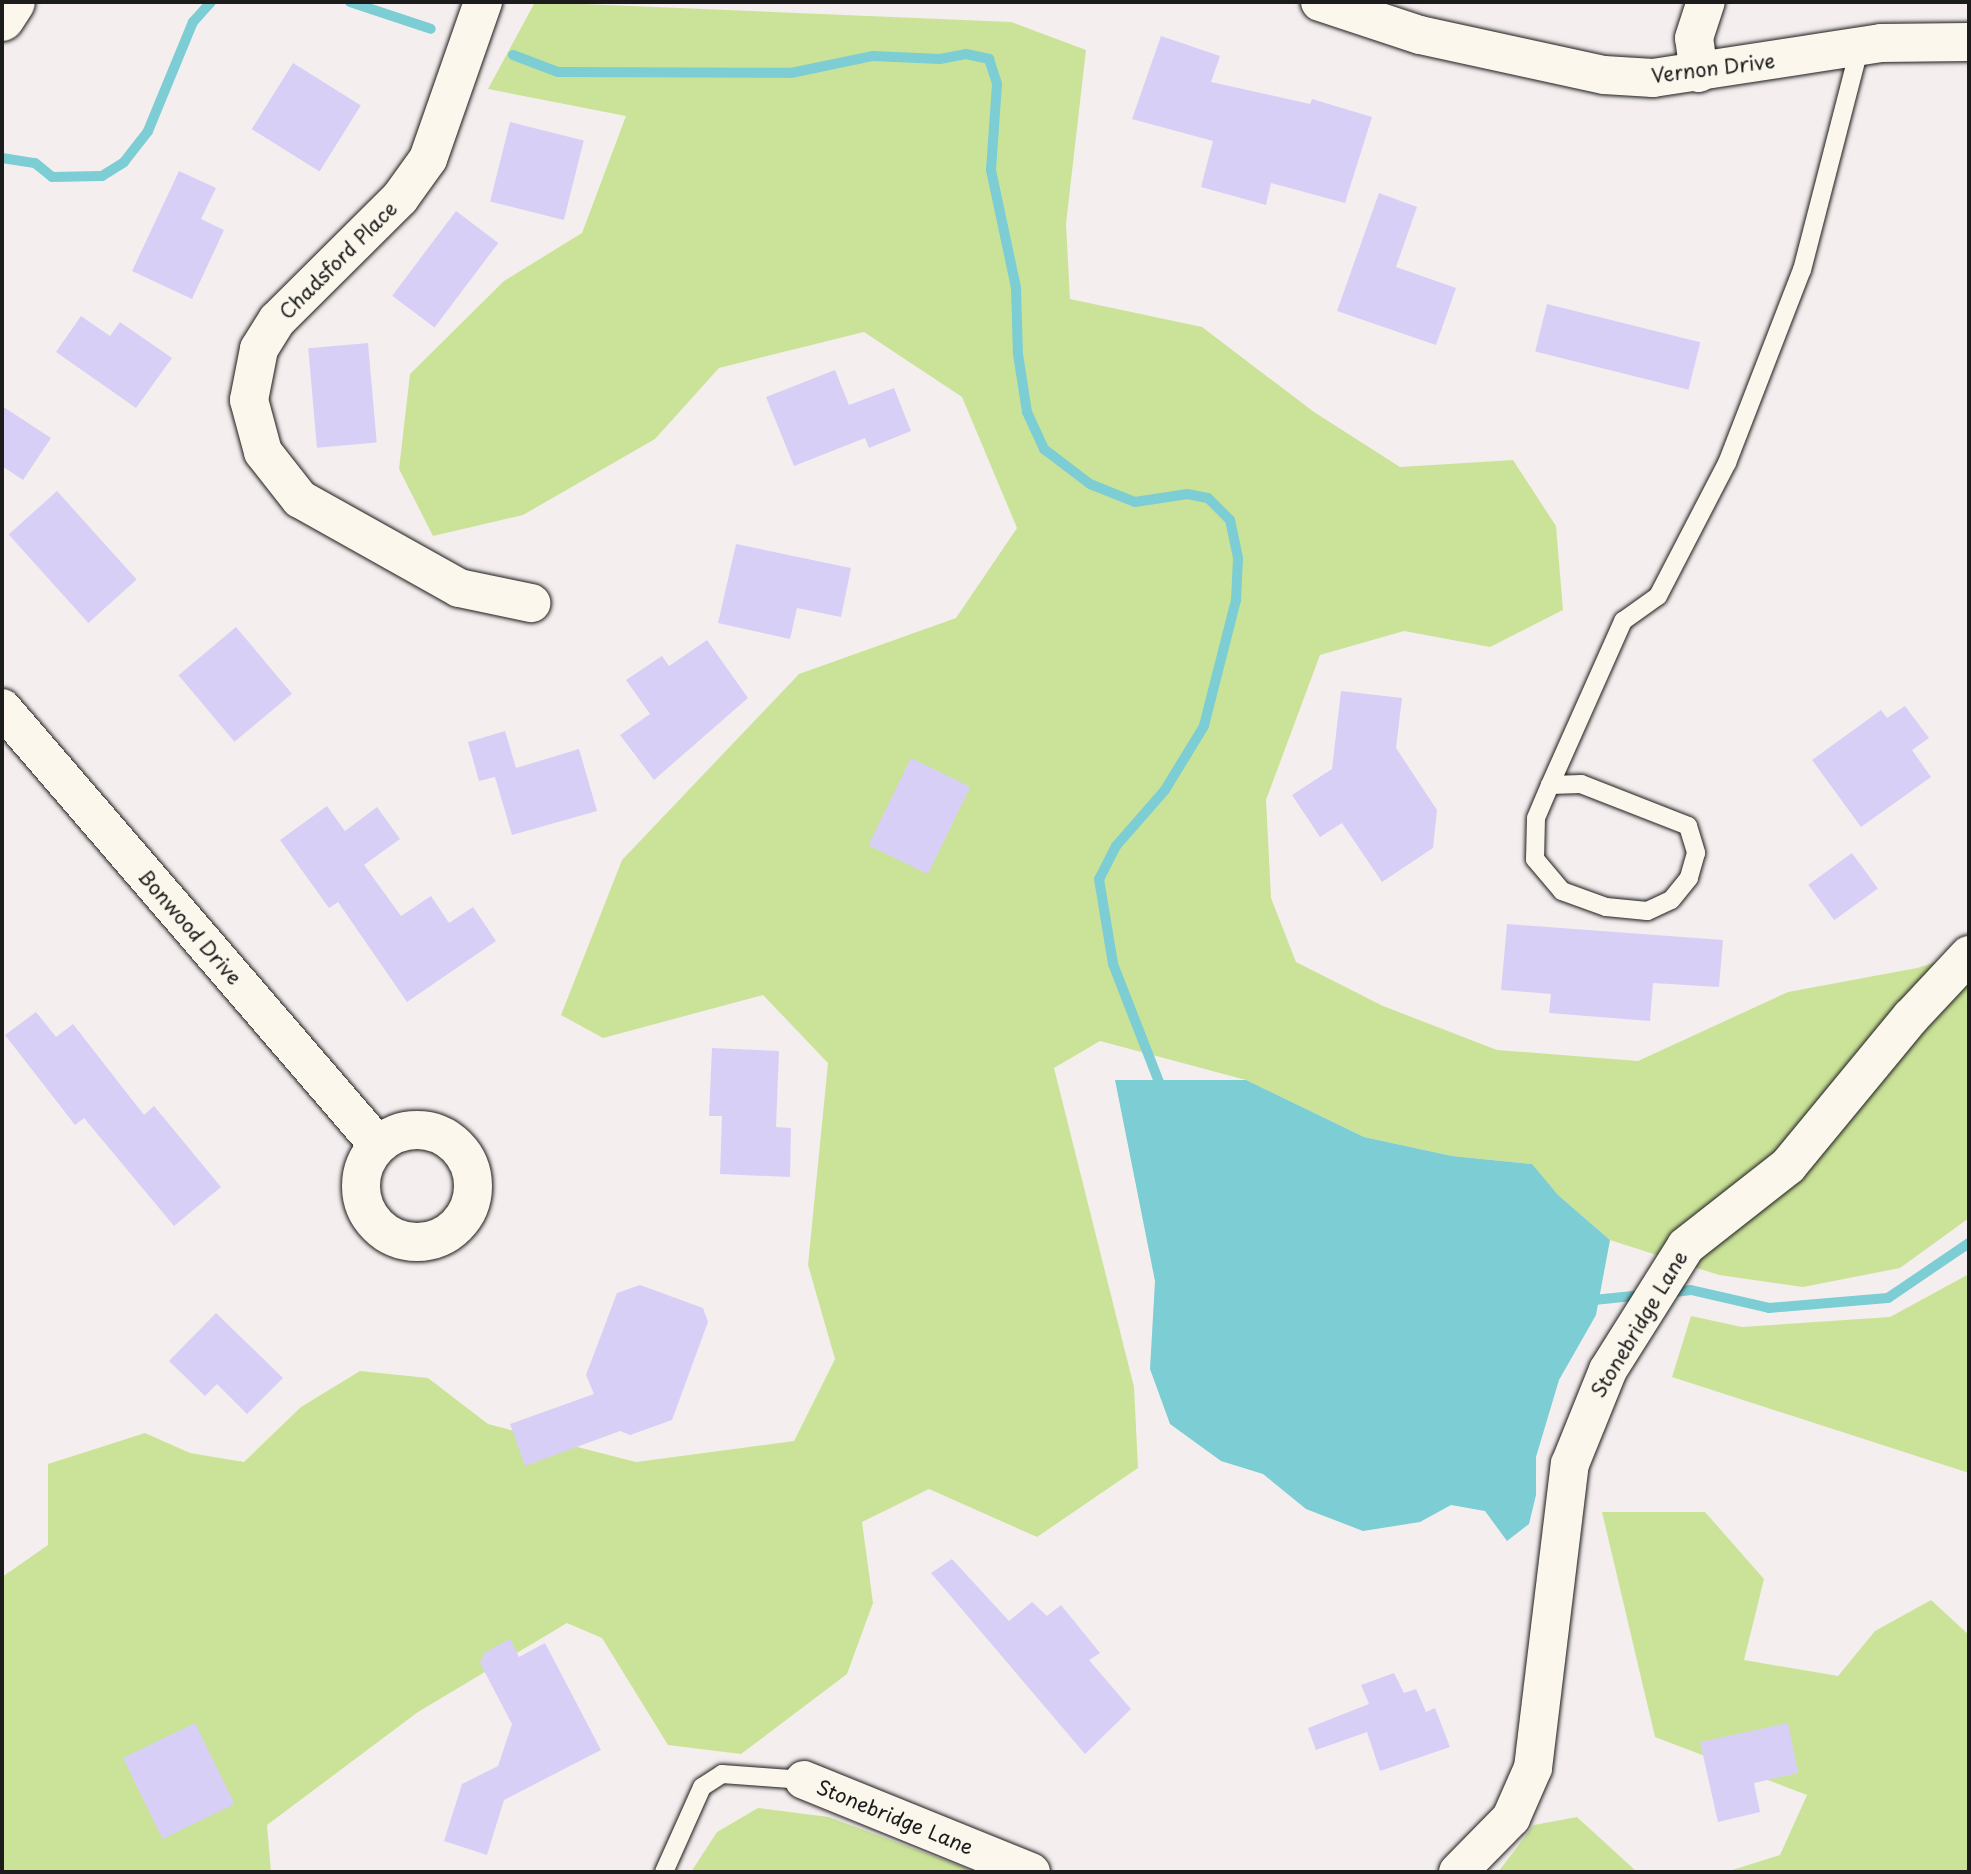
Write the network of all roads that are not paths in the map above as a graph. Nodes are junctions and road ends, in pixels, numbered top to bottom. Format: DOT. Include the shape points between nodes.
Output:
graph roads {
  1 [pos="13,2"];
  2 [pos="483,2"];
  3 [pos="1320,2"];
  4 [pos="1706,2"];
  5 [pos="2,19"];
  6 [pos="1969,42"];
  7 [pos="1860,46"];
  8 [pos="1699,73"];
  9 [pos="531,603"];
  10 [pos="2,708"];
  11 [pos="1550,785"];
  12 [pos="1969,955"];
  13 [pos="378,1145"];
  14 [pos="804,1780"];
  15 [pos="664,1872"];
  16 [pos="1031,1872"];
  17 [pos="1458,1872"];
  1 -- 5 [label="main road"];
  2 -- 9 [label="street, Chadsford Place" via="428,159 400,198 277,320 259,349 249,400 263,452 300,499 459,588"];
  3 -- 8 [label="street, Vernon Drive" via="1420,35 1561,68 1653,78"];
  4 -- 8 [label="street" via="1694,38"];
  6 -- 7 [label="street, Vernon Drive"];
  7 -- 8 [label="street, Vernon Drive"];
  7 -- 11 [label="lane" via="1802,270 1727,463 1658,596 1623,621"];
  10 -- 13 [label="street, Bonwood Drive"];
  11 -- 11 [label="lane" via="1581,784 1688,826 1696,853 1689,878 1671,900 1647,911 1606,907 1562,891 1535,859 1536,818"];
  12 -- 17 [label="street, Stonebridge Lane" via="1788,1166 1708,1226 1679,1258 1589,1406 1570,1464 1533,1768 1511,1818"];
  14 -- 15 [label="lane" via="722,1774 702,1787"];
  14 -- 16 [label="street, Stonebridge Lane"];
}
